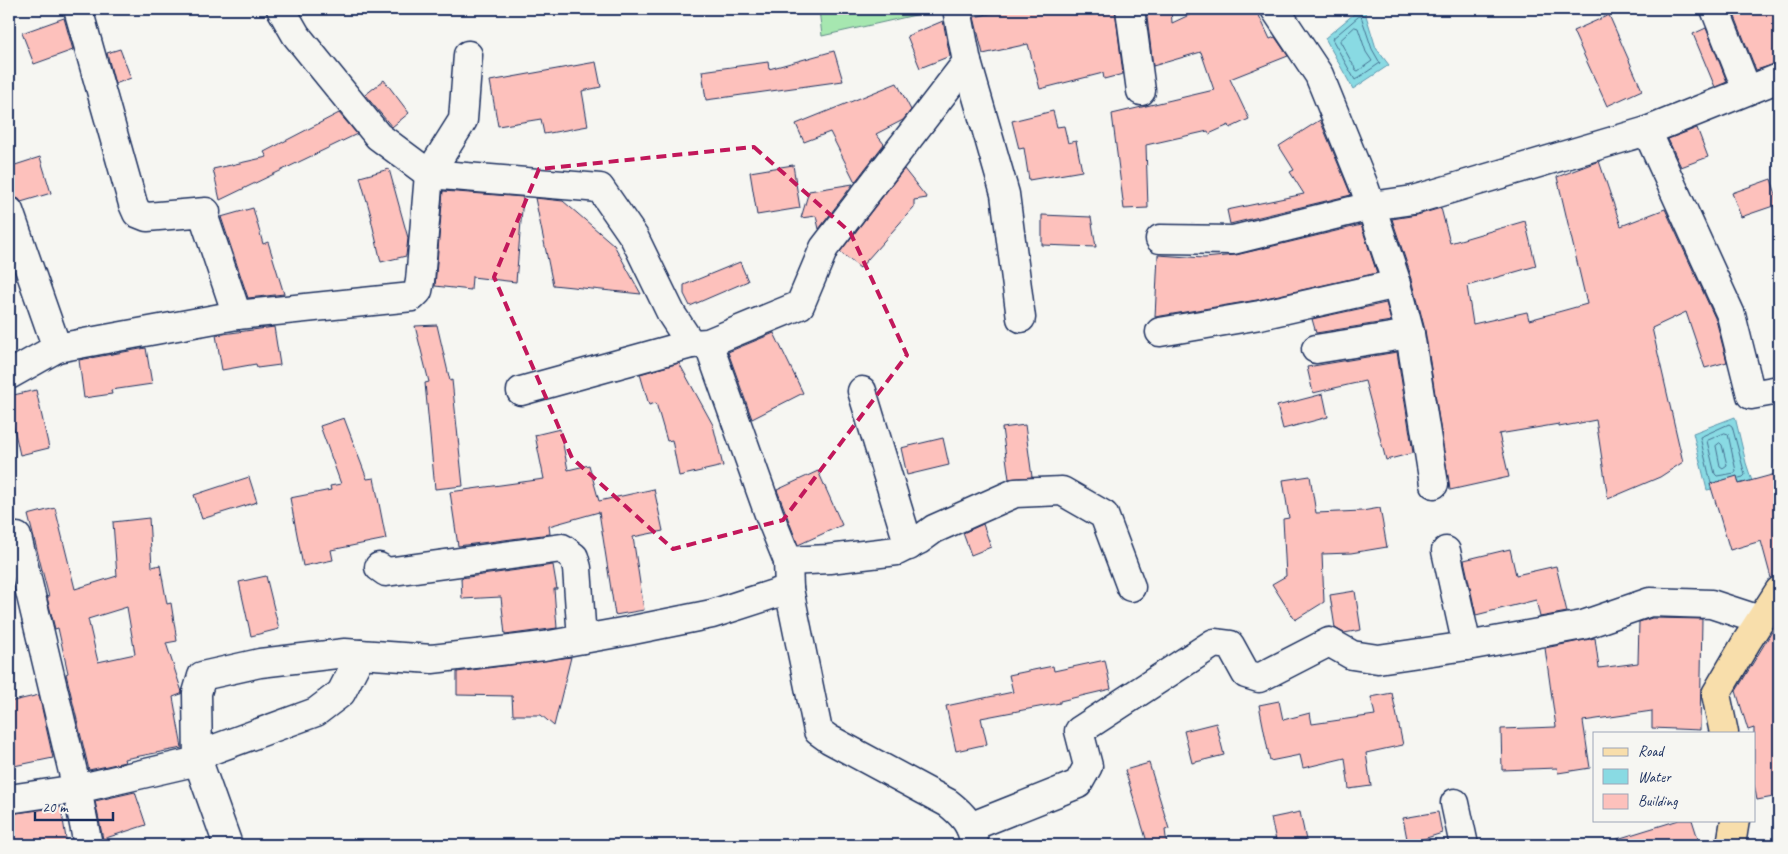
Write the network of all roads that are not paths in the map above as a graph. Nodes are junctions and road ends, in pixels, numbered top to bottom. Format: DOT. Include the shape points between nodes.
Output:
graph roads {
  1 [pos="78,9"];
  2 [pos="281,9"];
  3 [pos="957,9"];
  4 [pos="1130,9"];
  5 [pos="1275,9"];
  6 [pos="1715,9"];
  7 [pos="468,54"];
  8 [pos="967,62"];
  9 [pos="1779,78"];
  10 [pos="1141,90"];
  11 [pos="1747,90"];
  12 [pos="1647,131"];
  13 [pos="429,174"];
  14 [pos="1371,206"];
  15 [pos="9,212"];
  16 [pos="1160,239"];
  17 [pos="1398,284"];
  18 [pos="237,316"];
  19 [pos="1021,318"];
  20 [pos="1160,332"];
  21 [pos="1410,334"];
  22 [pos="699,343"];
  23 [pos="57,348"];
  24 [pos="1316,349"];
  25 [pos="9,375"];
  26 [pos="1779,390"];
  27 [pos="521,391"];
  28 [pos="862,391"];
  29 [pos="1434,484"];
  30 [pos="17,537"];
  31 [pos="909,546"];
  32 [pos="1446,551"];
  33 [pos="788,561"];
  34 [pos="380,567"];
  35 [pos="1131,587"];
  36 [pos="789,589"];
  37 [pos="1779,591"];
  38 [pos="1760,620"];
  39 [pos="582,639"];
  40 [pos="1467,646"];
  41 [pos="361,654"];
  42 [pos="1724,732"];
  43 [pos="198,758"];
  44 [pos="77,789"];
  45 [pos="9,798"];
  46 [pos="1455,803"];
  47 [pos="1735,822"];
  48 [pos="972,836"];
  49 [pos="88,845"];
  50 [pos="228,845"];
  51 [pos="1464,845"];
  52 [pos="1731,845"];
  1 -- 18 [label="street" via="137,213 147,217 206,212 204,216"];
  2 -- 13 [label="street" via="296,35 378,136"];
  3 -- 8 [label="street"];
  4 -- 10 [label="street"];
  5 -- 14 [label="street" via="1319,75"];
  6 -- 11 [label="street"];
  7 -- 13 [label="street" via="463,120"];
  8 -- 19 [label="street" via="1005,194"];
  8 -- 22 [label="street" via="824,248 800,305"];
  9 -- 11 [label="street"];
  11 -- 12 [label="street"];
  12 -- 14 [label="street" via="1413,200"];
  12 -- 26 [label="street" via="1731,315 1751,395"];
  13 -- 18 [label="street" via="420,281 418,291 412,297"];
  13 -- 22 [label="street" via="600,188 634,237 672,315"];
  14 -- 16 [label="street" via="1233,240"];
  14 -- 17 [label="street"];
  15 -- 23 [label="street"];
  17 -- 20 [label="street" via="1260,315"];
  17 -- 21 [label="street"];
  18 -- 23 [label="street"];
  21 -- 24 [label="street"];
  21 -- 29 [label="street"];
  22 -- 27 [label="street"];
  22 -- 33 [label="street"];
  23 -- 25 [label="street"];
  28 -- 31 [label="street"];
  30 -- 44 [label="street"];
  31 -- 33 [label="street" via="897,551 829,560"];
  31 -- 35 [label="street" via="934,529 1015,493 1062,491 1104,515"];
  32 -- 40 [label="street"];
  33 -- 36 [label="street"];
  34 -- 39 [label="street" via="386,572 562,548 574,557 577,568"];
  36 -- 39 [label="street" via="712,614"];
  36 -- 48 [label="street" via="818,731 948,803 963,814"];
  37 -- 38 [label="main road"];
  38 -- 40 [label="street" via="1711,604 1650,602 1583,626"];
  38 -- 42 [label="main road" via="1716,694"];
  39 -- 41 [label="street" via="432,659"];
  40 -- 48 [label="street" via="1378,659 1352,655 1329,642 1259,678 1246,674 1230,645 1214,643 1079,731 1088,766 1078,784"];
  41 -- 43 [label="street" via="341,693 316,712"];
  41 -- 43 [label="street" via="260,663 202,676 197,693"];
  43 -- 44 [label="street"];
  43 -- 50 [label="street"];
  44 -- 45 [label="street"];
  44 -- 49 [label="street"];
  46 -- 51 [label="street"];
  47 -- 52 [label="main road"];
}
